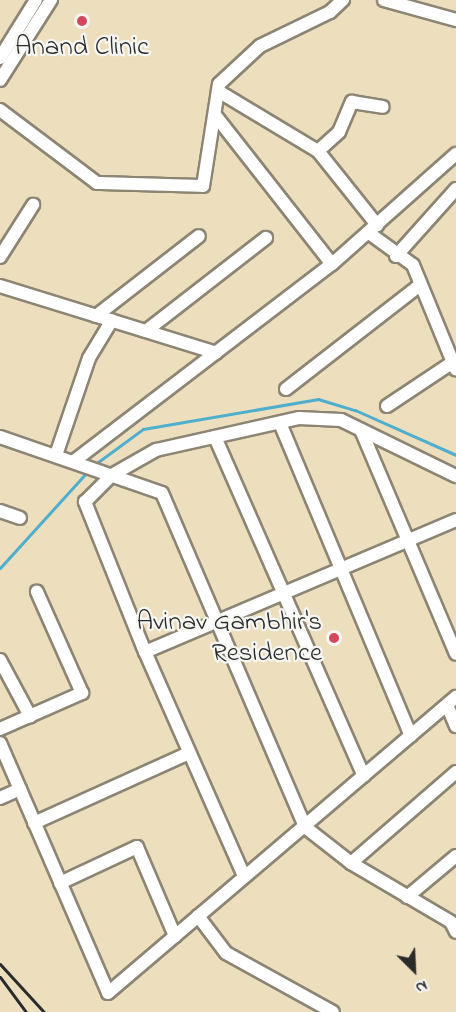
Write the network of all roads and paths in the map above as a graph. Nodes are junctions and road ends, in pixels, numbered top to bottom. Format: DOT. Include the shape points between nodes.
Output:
graph roads {
  1 [pos="36,0"];
  2 [pos="51,0"];
  3 [pos="343,0"];
  4 [pos="384,0"];
  5 [pos="456,20"];
  6 [pos="0,58"];
  7 [pos="0,80"];
  8 [pos="218,91"];
  9 [pos="383,107"];
  10 [pos="0,110"];
  11 [pos="215,115"];
  12 [pos="318,151"];
  13 [pos="456,154"];
  14 [pos="456,189"];
  15 [pos="33,206"];
  16 [pos="373,229"];
  17 [pos="199,236"];
  18 [pos="266,238"];
  19 [pos="396,256"];
  20 [pos="0,258"];
  21 [pos="332,264"];
  22 [pos="420,285"];
  23 [pos="0,286"];
  24 [pos="96,316"];
  25 [pos="112,320"];
  26 [pos="146,331"];
  27 [pos="451,337"];
  28 [pos="216,352"];
  29 [pos="455,366"];
  30 [pos="286,389"];
  31 [pos="387,406"];
  32 [pos="280,423"];
  33 [pos="361,430"];
  34 [pos="0,437"];
  35 [pos="215,437"];
  36 [pos="56,455"];
  37 [pos="78,463"];
  38 [pos="107,473"];
  39 [pos="456,476"];
  40 [pos="0,511"];
  41 [pos="20,518"];
  42 [pos="456,520"];
  43 [pos="408,540"];
  44 [pos="341,568"];
  45 [pos="37,592"];
  46 [pos="283,592"];
  47 [pos="217,620"];
  48 [pos="145,652"];
  49 [pos="456,654"];
  50 [pos="0,660"];
  51 [pos="452,701"];
  52 [pos="30,716"];
  53 [pos="456,726"];
  54 [pos="0,729"];
  55 [pos="411,736"];
  56 [pos="0,743"];
  57 [pos="189,753"];
  58 [pos="456,772"];
  59 [pos="364,776"];
  60 [pos="20,789"];
  61 [pos="0,798"];
  62 [pos="34,823"];
  63 [pos="305,827"];
  64 [pos="456,856"];
  65 [pos="351,863"];
  66 [pos="244,876"];
  67 [pos="60,883"];
  68 [pos="407,897"];
  69 [pos="198,916"];
  70 [pos="454,924"];
  71 [pos="175,936"];
  72 [pos="333,1012"];
  1 -- 6 [label="street"];
  2 -- 7 [label="street"];
  3 -- 8 [label="street" via="330,12 260,46 219,84"];
  4 -- 5 [label="street"];
  8 -- 11 [label="street"];
  8 -- 12 [label="street"];
  9 -- 12 [label="street" via="352,102 339,132"];
  10 -- 11 [label="street" via="97,183 191,186 203,186"];
  11 -- 21 [label="street"];
  12 -- 16 [label="street"];
  13 -- 16 [label="street"];
  14 -- 19 [label="street"];
  15 -- 20 [label="street"];
  16 -- 19 [label="street"];
  16 -- 21 [label="street"];
  17 -- 24 [label="street"];
  18 -- 26 [label="street"];
  19 -- 22 [label="street" via="413,265"];
  21 -- 28 [label="street"];
  22 -- 27 [label="street"];
  22 -- 30 [label="street"];
  23 -- 24 [label="street"];
  24 -- 25 [label="street"];
  25 -- 26 [label="street"];
  25 -- 36 [label="street" via="88,358"];
  26 -- 28 [label="street"];
  27 -- 29 [label="street"];
  28 -- 37 [label="street"];
  29 -- 31 [label="street"];
  32 -- 33 [label="street" via="299,418 341,420"];
  32 -- 35 [label="street"];
  32 -- 44 [label="street"];
  33 -- 39 [label="street"];
  33 -- 43 [label="street"];
  34 -- 36 [label="street"];
  35 -- 38 [label="street" via="156,450"];
  35 -- 46 [label="street"];
  36 -- 37 [label="street"];
  37 -- 38 [label="street"];
  38 -- 47 [label="street" via="162,493"];
  38 -- 48 [label="street" via="85,502"];
  40 -- 41 [label="street"];
  42 -- 43 [label="street"];
  43 -- 44 [label="street"];
  43 -- 49 [label="street"];
  44 -- 46 [label="street"];
  44 -- 55 [label="street"];
  45 -- 52 [label="street" via="82,693"];
  46 -- 47 [label="street"];
  46 -- 59 [label="street"];
  47 -- 48 [label="street"];
  47 -- 63 [label="street"];
  48 -- 57 [label="street"];
  50 -- 52 [label="street"];
  51 -- 53 [label="street"];
  51 -- 55 [label="street"];
  52 -- 54 [label="street"];
  55 -- 59 [label="street"];
  56 -- 60 [label="street"];
  57 -- 62 [label="street"];
  57 -- 66 [label="street"];
  58 -- 65 [label="street"];
  59 -- 63 [label="street"];
  60 -- 61 [label="street"];
  60 -- 62 [label="street"];
  62 -- 67 [label="street"];
  63 -- 65 [label="street"];
  63 -- 66 [label="street"];
  64 -- 68 [label="street"];
  65 -- 68 [label="street"];
  66 -- 69 [label="street"];
  67 -- 71 [label="street" via="137,847"];
  67 -- 71 [label="street" via="108,993"];
  68 -- 70 [label="street"];
  69 -- 71 [label="street"];
  69 -- 72 [label="street" via="226,952"];
}
